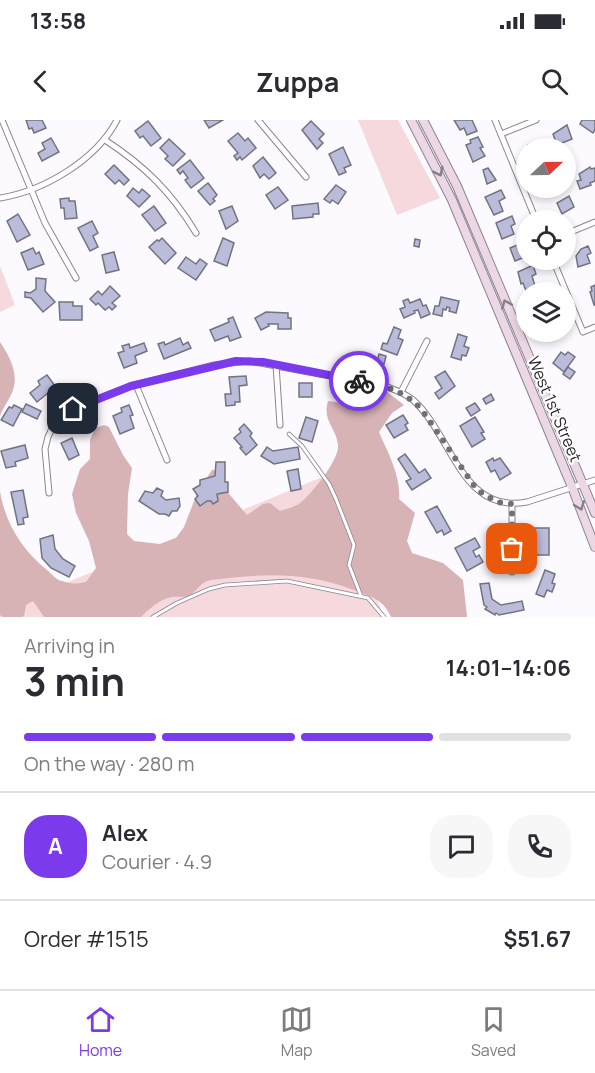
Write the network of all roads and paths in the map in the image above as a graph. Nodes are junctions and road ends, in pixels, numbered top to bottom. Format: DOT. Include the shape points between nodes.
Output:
graph roads {
  1 [pos="2,120"];
  2 [pos="117,120"];
  3 [pos="258,120"];
  4 [pos="411,120"];
  5 [pos="423,120"];
  6 [pos="495,120"];
  7 [pos="536,120"];
  8 [pos="501,134"];
  9 [pos="105,140"];
  10 [pos="306,177"];
  11 [pos="30,189"];
  12 [pos="0,198"];
  13 [pos="532,210"];
  14 [pos="595,222"];
  15 [pos="576,230"];
  16 [pos="196,233"];
  17 [pos="557,270"];
  18 [pos="76,278"];
  19 [pos="595,327"];
  20 [pos="427,341"];
  21 [pos="276,364"];
  22 [pos="136,385"];
  23 [pos="401,392"];
  24 [pos="280,425"];
  25 [pos="289,434"];
  26 [pos="167,460"];
  27 [pos="595,480"];
  28 [pos="578,485"];
  29 [pos="49,493"];
  30 [pos="512,504"];
  31 [pos="595,513"];
  32 [pos="595,547"];
  33 [pos="512,572"];
  34 [pos="361,596"];
  35 [pos="153,617"];
  36 [pos="384,617"];
  1 -- 11 [label="street"];
  2 -- 9 [label="street"];
  3 -- 10 [label="street"];
  4 -- 28 [label="main road, West 1st Street, one-way" via="452,200"];
  28 -- 5 [label="main road, West 1st Street, one-way" via="457,186"];
  6 -- 8 [label="street"];
  7 -- 8 [label="street"];
  8 -- 13 [label="street"];
  9 -- 11 [label="street" via="70,171"];
  9 -- 16 [label="street" via="129,155 169,193"];
  11 -- 12 [label="street"];
  11 -- 18 [label="street"];
  14 -- 15 [label="street"];
  17 -- 19 [label="street" via="583,332"];
  20 -- 23 [label="street"];
  21 -- 22 [label="street" via="236,361"];
  21 -- 23 [label="street"];
  21 -- 24 [label="street"];
  22 -- 26 [label="street"];
  22 -- 29 [label="street" via="73,409 54,424 45,449"];
  23 -- 30 [label="street" via="422,410 477,490 497,502"];
  25 -- 34 [label="lane" via="311,459 336,499 354,545 349,565"];
  27 -- 28 [label="street"];
  28 -- 30 [label="street"];
  28 -- 31 [label="main road, West 1st Street"];
  28 -- 32 [label="main road, West 1st Street, one-way"];
  30 -- 33 [label="street"];
  34 -- 35 [label="lane" via="287,581 225,585 177,603"];
  34 -- 36 [label="lane" via="368,598"];
}
